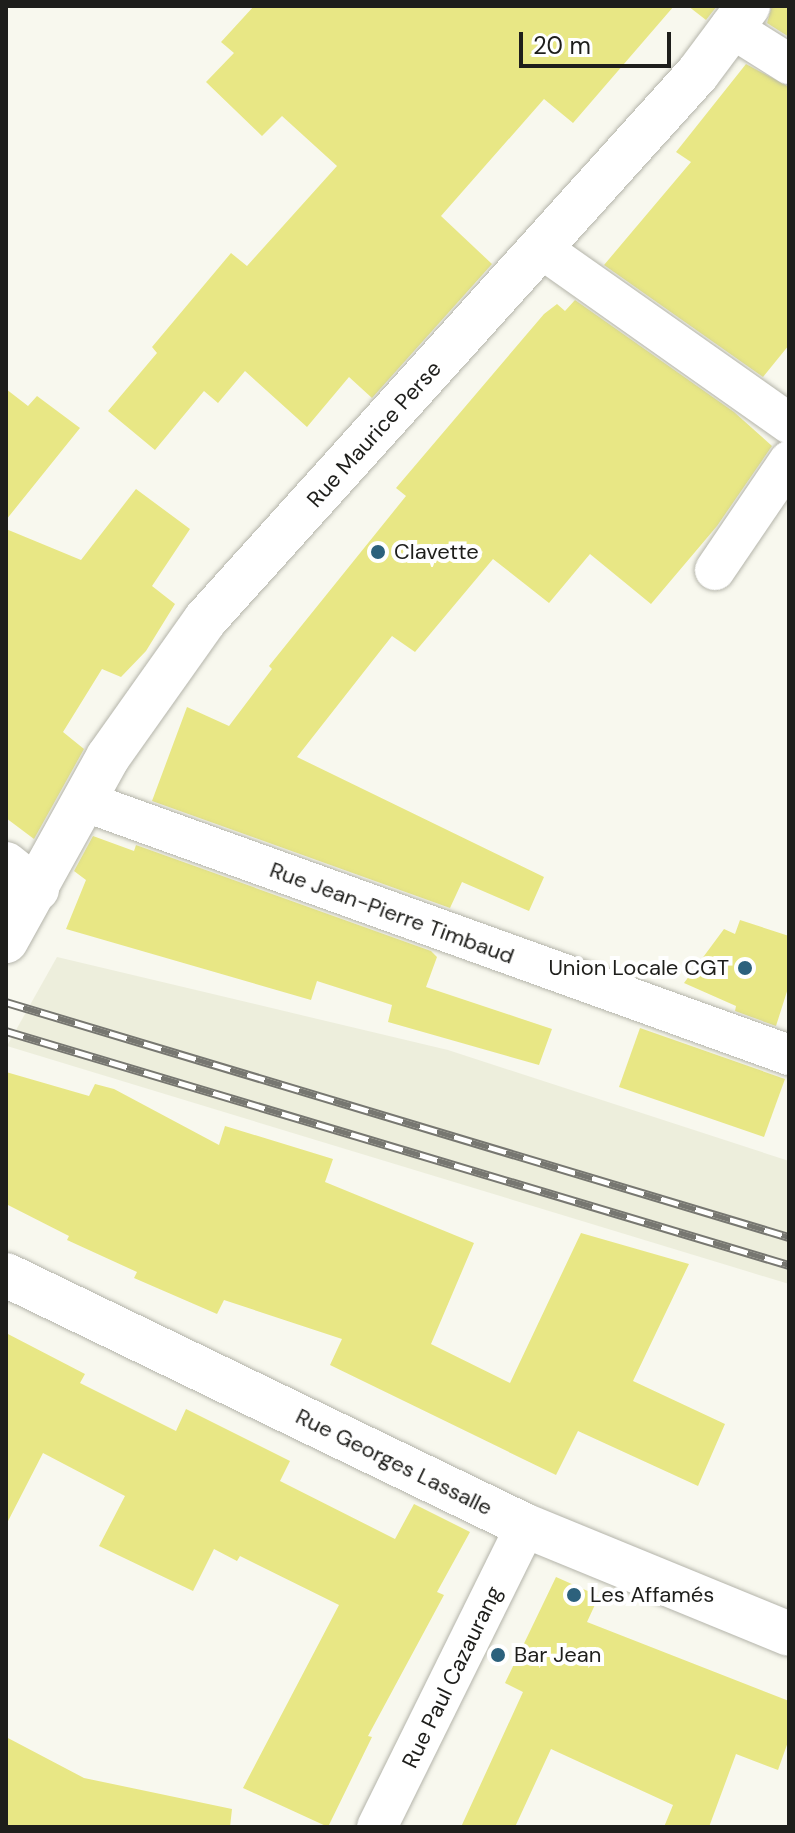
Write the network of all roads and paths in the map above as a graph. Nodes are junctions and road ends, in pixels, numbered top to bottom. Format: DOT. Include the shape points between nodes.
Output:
graph roads {
  1 [pos="739,16"];
  2 [pos="789,64"];
  3 [pos="542,249"];
  4 [pos="789,423"];
  5 [pos="789,461"];
  6 [pos="715,570"];
  7 [pos="86,802"];
  8 [pos="22,876"];
  9 [pos="6,941"];
  10 [pos="789,1055"];
  11 [pos="6,1275"];
  12 [pos="526,1526"];
  13 [pos="789,1634"];
  14 [pos="377,1827"];
  1 -- 2 [label="street"];
  1 -- 3 [label="street, Rue Maurice Perse" via="698,73"];
  3 -- 4 [label="street"];
  3 -- 7 [label="street, Rue Maurice Perse" via="205,620 108,757"];
  5 -- 6 [label="street"];
  7 -- 8 [label="street, Rue Maurice Perse"];
  7 -- 10 [label="street, Rue Jean-Pierre Timbaud"];
  8 -- 9 [label="street, Rue Maurice Perse"];
  11 -- 12 [label="street, Rue Georges Lassalle"];
  12 -- 13 [label="street, Rue Georges Lassalle"];
  12 -- 14 [label="street, Rue Paul Cazaurang"];
}
